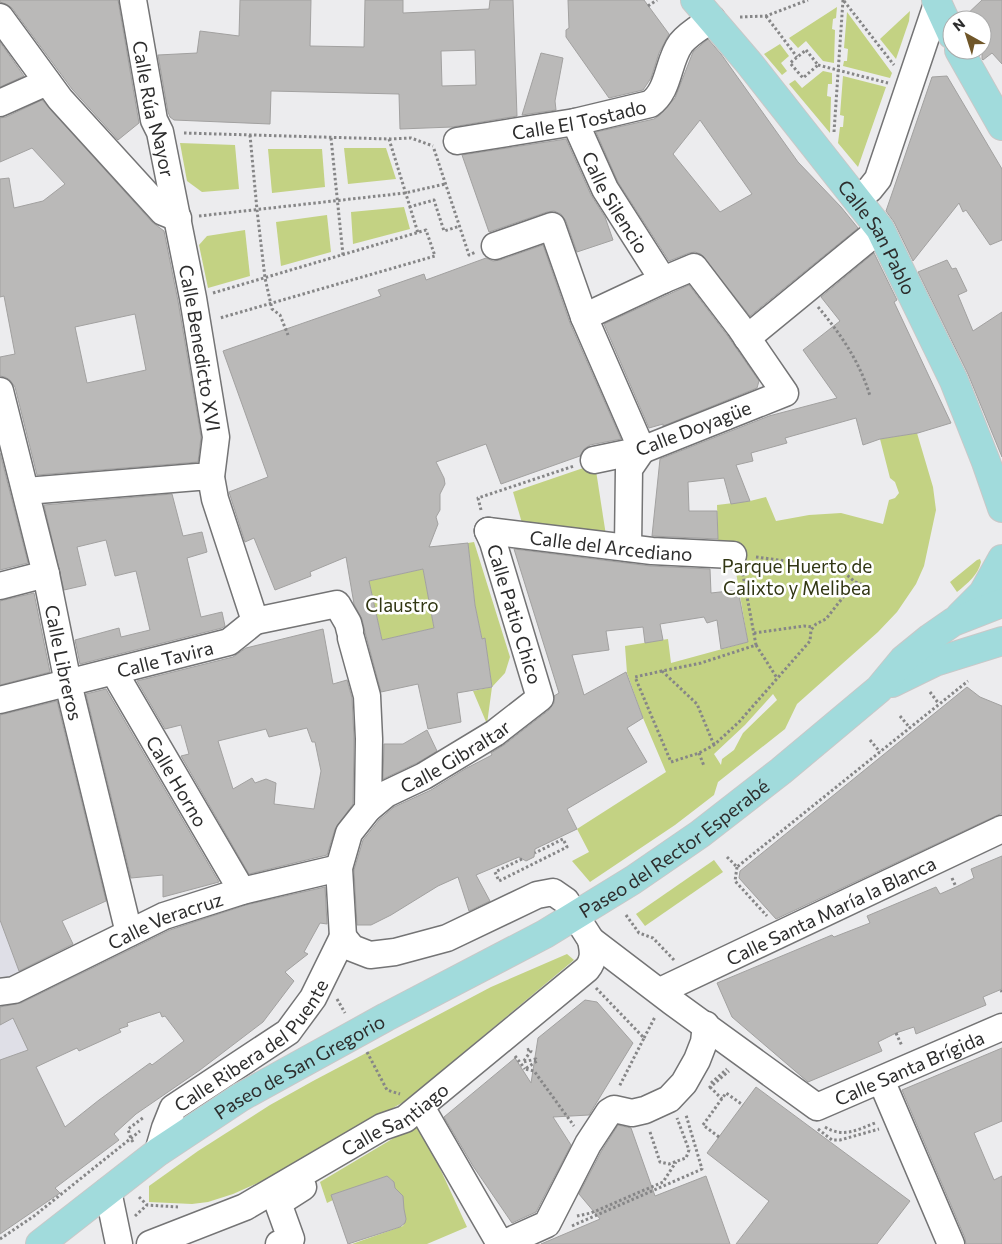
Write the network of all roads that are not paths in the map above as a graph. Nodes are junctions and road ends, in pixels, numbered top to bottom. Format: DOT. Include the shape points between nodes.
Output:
graph roads {
  1 [pos="133,0"];
  2 [pos="937,2"];
  3 [pos="704,9"];
  4 [pos="0,17"];
  5 [pos="966,60"];
  6 [pos="47,82"];
  7 [pos="0,103"];
  8 [pos="575,122"];
  9 [pos="1002,126"];
  10 [pos="445,144"];
  11 [pos="857,199"];
  12 [pos="178,218"];
  13 [pos="880,229"];
  14 [pos="494,246"];
  15 [pos="663,280"];
  16 [pos="584,316"];
  17 [pos="743,332"];
  18 [pos="0,391"];
  19 [pos="642,450"];
  20 [pos="594,460"];
  21 [pos="994,468"];
  22 [pos="211,477"];
  23 [pos="26,491"];
  24 [pos="1002,500"];
  25 [pos="1002,507"];
  26 [pos="488,531"];
  27 [pos="628,548"];
  28 [pos="736,555"];
  29 [pos="1002,560"];
  30 [pos="46,574"];
  31 [pos="0,586"];
  32 [pos="1002,603"];
  33 [pos="255,621"];
  34 [pos="953,622"];
  35 [pos="1002,632"];
  36 [pos="1002,641"];
  37 [pos="973,650"];
  38 [pos="1002,661"];
  39 [pos="114,672"];
  40 [pos="68,683"];
  41 [pos="879,689"];
  42 [pos="540,698"];
  43 [pos="0,700"];
  44 [pos="368,809"];
  45 [pos="1002,829"];
  46 [pos="339,868"];
  47 [pos="242,891"];
  48 [pos="576,915"];
  49 [pos="129,933"];
  50 [pos="343,937"];
  51 [pos="591,940"];
  52 [pos="660,991"];
  53 [pos="0,992"];
  54 [pos="1002,1027"];
  55 [pos="716,1032"];
  56 [pos="882,1080"];
  57 [pos="413,1113"];
  58 [pos="158,1152"];
  59 [pos="108,1191"];
  60 [pos="40,1244"];
  61 [pos="119,1244"];
  62 [pos="150,1244"];
  63 [pos="279,1244"];
  64 [pos="951,1244"];
  1 -- 12 [label="street, Calle Rúa Mayor" via="154,120 160,132"];
  2 -- 11 [label="street" via="878,179"];
  3 -- 8 [label="street, Calle El Tostado" via="682,42 658,99 650,104"];
  3 -- 11 [label="main road, Calle San Pablo"];
  4 -- 6 [label="street"];
  5 -- 9 [label="main road"];
  6 -- 7 [label="street"];
  6 -- 12 [label="street" via="162,212"];
  8 -- 10 [label="street, Calle El Tostado"];
  8 -- 15 [label="street, Calle Silencio" via="605,189"];
  11 -- 13 [label="main road, Calle San Pablo"];
  12 -- 22 [label="street, Calle Benedicto XVI" via="216,437"];
  13 -- 17 [label="street" via="804,291"];
  13 -- 21 [label="main road, Calle San Pablo"];
  14 -- 16 [label="street" via="552,226"];
  15 -- 16 [label="street"];
  15 -- 17 [label="street" via="694,268"];
  16 -- 19 [label="street"];
  17 -- 19 [label="street, Calle Doyagüe" via="785,393"];
  18 -- 23 [label="street, Calle Libreros"];
  19 -- 20 [label="street, Calle Doyagüe"];
  19 -- 27 [label="street" via="629,469"];
  21 -- 25 [label="main road, Calle San Pablo"];
  22 -- 23 [label="street"];
  22 -- 33 [label="street, Calle Benedicto XVI" via="215,499"];
  23 -- 30 [label="street, Calle Libreros"];
  24 -- 25 [label="main road"];
  26 -- 27 [label="street, Calle del Arcediano"];
  26 -- 42 [label="street, Calle Patio Chico"];
  27 -- 28 [label="street, Calle del Arcediano"];
  29 -- 34 [label="main road" via="983,593"];
  30 -- 31 [label="street"];
  30 -- 40 [label="street, Calle Libreros"];
  32 -- 34 [label="main road, Paseo del Rector Esperabé"];
  33 -- 39 [label="street, Calle Tavira" via="229,642"];
  33 -- 44 [label="street" via="337,604 348,623 367,696"];
  34 -- 41 [label="main road, Paseo del Rector Esperabé" via="903,660"];
  35 -- 37 [label="main road, Paseo del Rector Esperabé"];
  36 -- 37 [label="main road, Paseo del Rector Esperabé"];
  37 -- 38 [label="main road"];
  37 -- 41 [label="main road, Paseo del Rector Esperabé" via="935,662"];
  39 -- 40 [label="street, Calle Tavira"];
  39 -- 47 [label="street, Calle Horno"];
  40 -- 43 [label="street, Calle Tavira"];
  40 -- 49 [label="street, Calle Libreros"];
  41 -- 48 [label="main road, Paseo del Rector Esperabé" via="700,834"];
  42 -- 44 [label="street, Calle Gibraltar" via="495,733 424,776 386,794"];
  44 -- 46 [label="street, Calle Gibraltar" via="349,833"];
  45 -- 52 [label="street, Calle Santa María la Blanca" via="775,925"];
  46 -- 47 [label="street, Calle Veracruz"];
  46 -- 50 [label="street, Calle Gibraltar"];
  47 -- 49 [label="street, Calle Veracruz" via="164,916"];
  48 -- 50 [label="street, Paseo del Rector Esperabé" via="566,901 553,892 537,895 447,938 395,952 370,955 352,948"];
  48 -- 51 [label="street"];
  48 -- 58 [label="main road, Paseo de San Gregorio" via="273,1078"];
  49 -- 53 [label="street, Calle Veracruz" via="14,990"];
  50 -- 58 [label="street, Calle Ribera del Puente" via="313,998 288,1032 173,1108"];
  51 -- 52 [label="street"];
  51 -- 57 [label="street, Calle Santiago" via="594,954 587,969"];
  52 -- 55 [label="street"];
  54 -- 56 [label="street, Calle Santa Brígida"];
  55 -- 56 [label="street, Calle Santa Brígida" via="818,1115"];
  55 -- 57 [label="street" via="704,1042 684,1083 669,1099 645,1110 632,1113 614,1109 606,1115 588,1144 556,1226 508,1242 499,1242"];
  56 -- 64 [label="street"];
  57 -- 62 [label="street, Calle Santiago" via="382,1127 245,1207"];
  57 -- 63 [label="street" via="389,1135 278,1203 291,1239"];
  58 -- 59 [label="main road, Paseo de San Gregorio"];
  59 -- 60 [label="main road, Paseo de San Gregorio"];
  59 -- 61 [label="street"];
}
